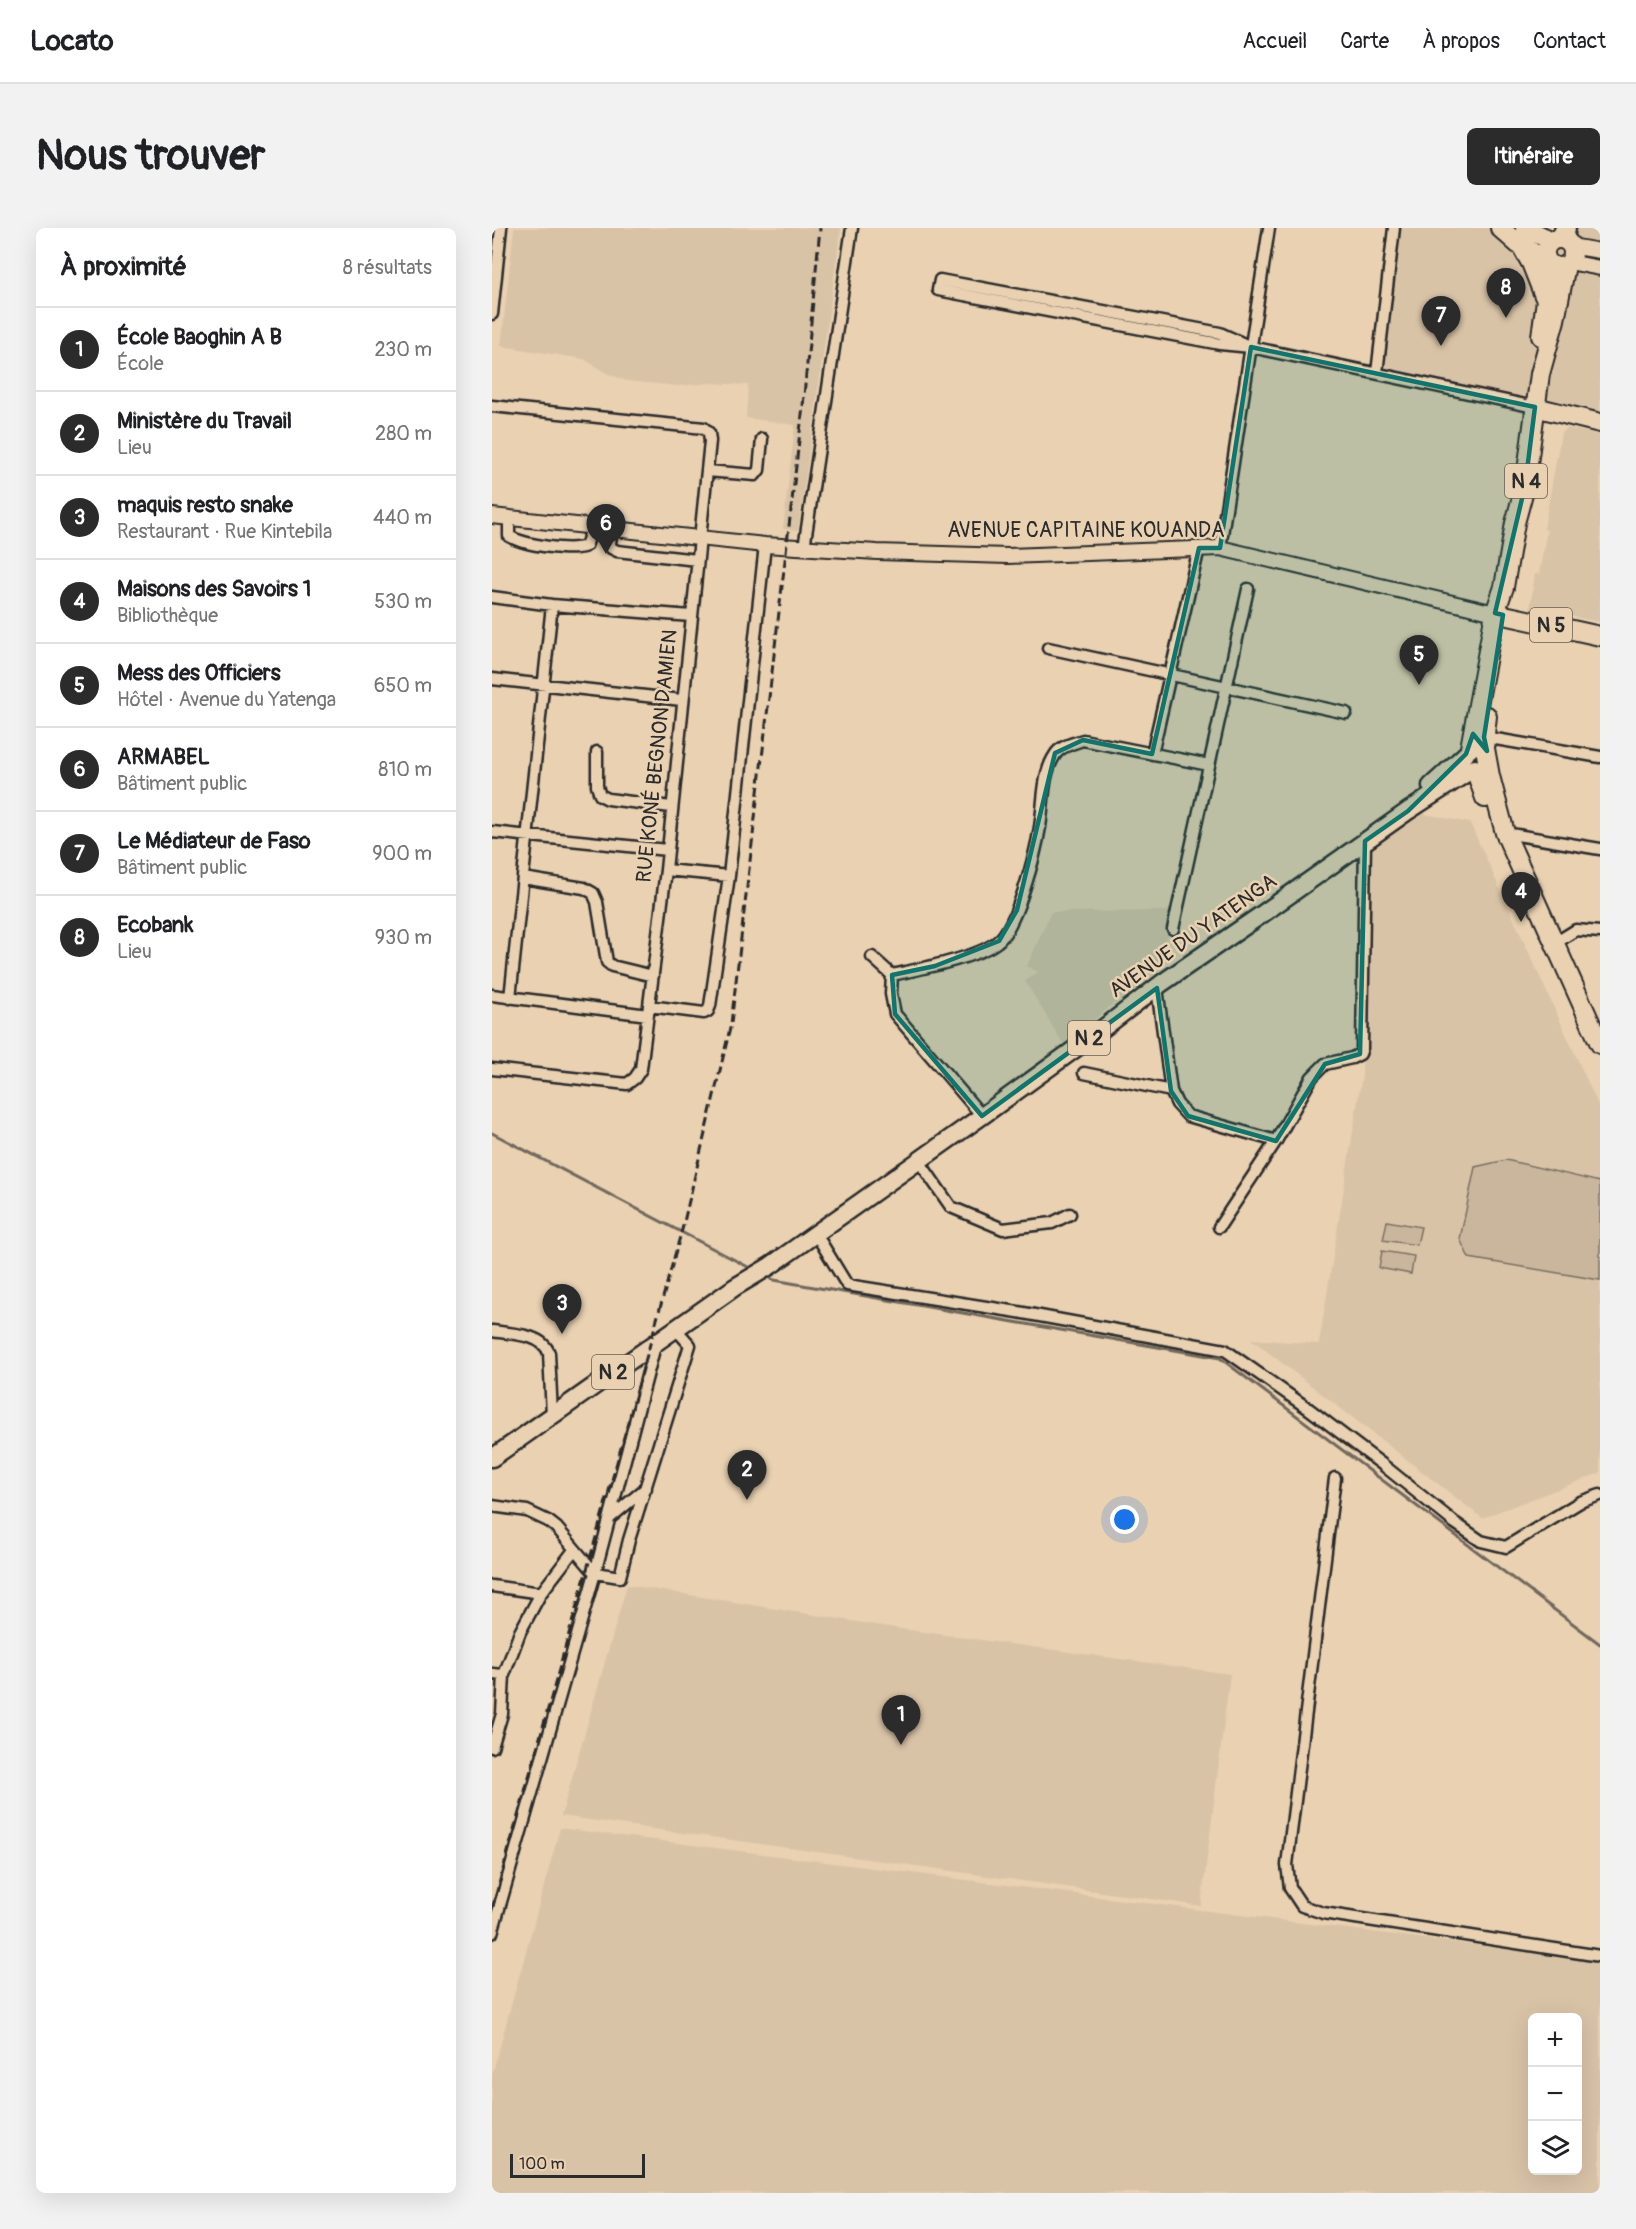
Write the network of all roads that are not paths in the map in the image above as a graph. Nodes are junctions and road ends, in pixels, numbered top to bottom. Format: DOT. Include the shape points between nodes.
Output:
graph roads {
  1 [pos="852,228"];
  2 [pos="1269,228"];
  3 [pos="1394,228"];
  4 [pos="1500,228"];
  5 [pos="1525,228"];
  6 [pos="498,230"];
  7 [pos="1522,247"];
  8 [pos="1561,248"];
  9 [pos="1600,250"];
  10 [pos="1600,268"];
  11 [pos="1545,298"];
  12 [pos="492,314"];
  13 [pos="1251,347"];
  14 [pos="1377,373"];
  15 [pos="1540,374"];
  16 [pos="492,406"];
  17 [pos="1535,407"];
  18 [pos="1600,423"];
  19 [pos="762,439"];
  20 [pos="707,471"];
  21 [pos="492,516"];
  22 [pos="509,518"];
  23 [pos="593,526"];
  24 [pos="612,528"];
  25 [pos="700,537"];
  26 [pos="765,545"];
  27 [pos="804,548"];
  28 [pos="1199,548"];
  29 [pos="1220,548"];
  30 [pos="697,560"];
  31 [pos="1248,588"];
  32 [pos="492,597"];
  33 [pos="552,605"];
  34 [pos="1499,614"];
  35 [pos="691,616"];
  36 [pos="1600,636"];
  37 [pos="1048,648"];
  38 [pos="1170,675"];
  39 [pos="492,679"];
  40 [pos="542,684"];
  41 [pos="1226,687"];
  42 [pos="682,700"];
  43 [pos="1346,713"];
  44 [pos="597,752"];
  45 [pos="1152,754"];
  46 [pos="1477,756"];
  47 [pos="1600,757"];
  48 [pos="1209,765"];
  49 [pos="670,807"];
  50 [pos="1504,831"];
  51 [pos="492,832"];
  52 [pos="528,835"];
  53 [pos="1365,841"];
  54 [pos="1600,849"];
  55 [pos="667,850"];
  56 [pos="666,870"];
  57 [pos="729,876"];
  58 [pos="524,878"];
  59 [pos="1173,929"];
  60 [pos="1600,932"];
  61 [pos="1555,943"];
  62 [pos="872,957"];
  63 [pos="892,975"];
  64 [pos="653,976"];
  65 [pos="1157,988"];
  66 [pos="492,996"];
  67 [pos="510,998"];
  68 [pos="649,1010"];
  69 [pos="1600,1044"];
  70 [pos="492,1069"];
  71 [pos="1084,1073"];
  72 [pos="1171,1091"];
  73 [pos="982,1116"];
  74 [pos="1276,1141"];
  75 [pos="919,1161"];
  76 [pos="1070,1214"];
  77 [pos="1219,1227"];
  78 [pos="816,1234"];
  79 [pos="675,1329"];
  80 [pos="492,1331"];
  81 [pos="656,1341"];
  82 [pos="552,1415"];
  83 [pos="492,1458"];
  84 [pos="1335,1478"];
  85 [pos="646,1488"];
  86 [pos="1600,1495"];
  87 [pos="492,1506"];
  88 [pos="610,1518"];
  89 [pos="574,1550"];
  90 [pos="595,1573"];
  91 [pos="492,1586"];
  92 [pos="541,1593"];
  93 [pos="492,1674"];
  94 [pos="504,1676"];
  95 [pos="492,1747"];
  96 [pos="492,1933"];
  97 [pos="1600,1956"];
  1 -- 27 [label="street"];
  2 -- 13 [label="street"];
  3 -- 14 [label="street"];
  4 -- 7 [label="highway, N 4"];
  5 -- 8 [label="highway"];
  6 -- 12 [label="street"];
  7 -- 8 [label="highway"];
  7 -- 11 [label="highway, N 4"];
  8 -- 9 [label="street"];
  8 -- 10 [label="street"];
  8 -- 11 [label="highway"];
  8 -- 15 [label="highway, N 4" via="1555,320"];
  11 -- 15 [label="highway, N 4"];
  13 -- 13 [label="street" via="1220,333 940,280 938,290"];
  13 -- 14 [label="street"];
  13 -- 29 [label="street"];
  14 -- 17 [label="street"];
  15 -- 17 [label="highway, N 4"];
  16 -- 20 [label="street, RUE KONÉ BEGNON DAMIEN" via="705,428 710,441"];
  17 -- 18 [label="highway"];
  17 -- 34 [label="highway, N 4" via="1525,486"];
  19 -- 20 [label="street" via="755,475"];
  20 -- 25 [label="street, RUE KONÉ BEGNON DAMIEN"];
  21 -- 22 [label="street, AVENUE CAPITAINE KOUANDA"];
  22 -- 23 [label="street, AVENUE CAPITAINE KOUANDA"];
  22 -- 23 [label="street" via="509,536 514,539 578,549 586,546"];
  23 -- 24 [label="street, AVENUE CAPITAINE KOUANDA"];
  24 -- 25 [label="street, AVENUE CAPITAINE KOUANDA"];
  24 -- 30 [label="street" via="611,548 617,551"];
  25 -- 26 [label="street, AVENUE CAPITAINE KOUANDA"];
  25 -- 30 [label="street, RUE KONÉ BEGNON DAMIEN"];
  26 -- 27 [label="street, AVENUE CAPITAINE KOUANDA"];
  26 -- 57 [label="street"];
  27 -- 28 [label="street, AVENUE CAPITAINE KOUANDA" via="1008,556"];
  28 -- 29 [label="street, AVENUE CAPITAINE KOUANDA"];
  28 -- 38 [label="street"];
  29 -- 34 [label="street, AVENUE CAPITAINE KOUANDA"];
  30 -- 35 [label="street, RUE KONÉ BEGNON DAMIEN"];
  31 -- 41 [label="street"];
  32 -- 33 [label="street"];
  33 -- 35 [label="street"];
  33 -- 40 [label="street"];
  34 -- 36 [label="highway, AVENUE CAPITAINE KOUANDA / N 5"];
  34 -- 46 [label="highway, N 4"];
  35 -- 42 [label="street, RUE KONÉ BEGNON DAMIEN"];
  37 -- 38 [label="street"];
  38 -- 41 [label="street"];
  38 -- 45 [label="street"];
  39 -- 40 [label="street"];
  40 -- 42 [label="street"];
  40 -- 52 [label="street"];
  41 -- 43 [label="street"];
  41 -- 48 [label="street"];
  42 -- 49 [label="street, RUE KONÉ BEGNON DAMIEN"];
  44 -- 49 [label="street" via="600,795"];
  45 -- 48 [label="street"];
  45 -- 63 [label="street" via="1083,740 1055,753 1047,777 1040,829 1017,910 999,941 935,966"];
  46 -- 47 [label="street"];
  46 -- 50 [label="highway" via="1482,791"];
  46 -- 53 [label="main road, AVENUE DU YATENGA / N 2"];
  48 -- 59 [label="street"];
  49 -- 55 [label="street, RUE KONÉ BEGNON DAMIEN"];
  50 -- 54 [label="street"];
  50 -- 61 [label="highway"];
  51 -- 52 [label="street"];
  52 -- 55 [label="street"];
  52 -- 58 [label="street"];
  53 -- 65 [label="main road, AVENUE DU YATENGA / N 2"];
  53 -- 74 [label="street" via="1362,1048 1352,1058 1325,1064 1312,1077"];
  55 -- 56 [label="street, RUE KONÉ BEGNON DAMIEN"];
  56 -- 57 [label="street"];
  56 -- 64 [label="street, RUE KONÉ BEGNON DAMIEN"];
  57 -- 68 [label="street" via="708,1011"];
  58 -- 64 [label="street" via="594,893 607,962"];
  58 -- 67 [label="street"];
  60 -- 61 [label="street" via="1576,930"];
  61 -- 69 [label="highway"];
  62 -- 63 [label="street"];
  63 -- 73 [label="street" via="895,1014"];
  64 -- 68 [label="street, RUE KONÉ BEGNON DAMIEN"];
  65 -- 72 [label="street"];
  65 -- 73 [label="main road, AVENUE DU YATENGA / N 2"];
  66 -- 67 [label="street"];
  67 -- 68 [label="street"];
  68 -- 70 [label="street, RUE KONÉ BEGNON DAMIEN" via="641,1069 627,1084"];
  71 -- 72 [label="street"];
  72 -- 74 [label="street" via="1188,1116"];
  73 -- 75 [label="main road, AVENUE DU YATENGA / N 2"];
  74 -- 77 [label="street"];
  75 -- 76 [label="street" via="951,1207 1003,1229 1052,1223"];
  75 -- 78 [label="main road, AVENUE DU YATENGA / N 2"];
  78 -- 79 [label="main road, AVENUE DU YATENGA / N 2"];
  78 -- 86 [label="street" via="847,1286 1225,1350 1309,1408 1481,1541 1506,1547 1580,1502"];
  79 -- 81 [label="main road, N 2"];
  79 -- 85 [label="street" via="690,1345"];
  80 -- 82 [label="street" via="536,1339 547,1347"];
  81 -- 82 [label="main road, N 2"];
  81 -- 88 [label="street"];
  82 -- 83 [label="main road, N 2"];
  84 -- 97 [label="street" via="1287,1865 1290,1888 1302,1906 1323,1913"];
  85 -- 88 [label="street"];
  85 -- 90 [label="street" via="620,1577"];
  87 -- 89 [label="street" via="536,1514 557,1528"];
  88 -- 90 [label="street"];
  89 -- 90 [label="street"];
  89 -- 92 [label="street"];
  90 -- 96 [label="street"];
  91 -- 92 [label="street"];
  92 -- 94 [label="street" via="520,1632"];
  93 -- 94 [label="street"];
  94 -- 95 [label="street" via="502,1714"];
}
